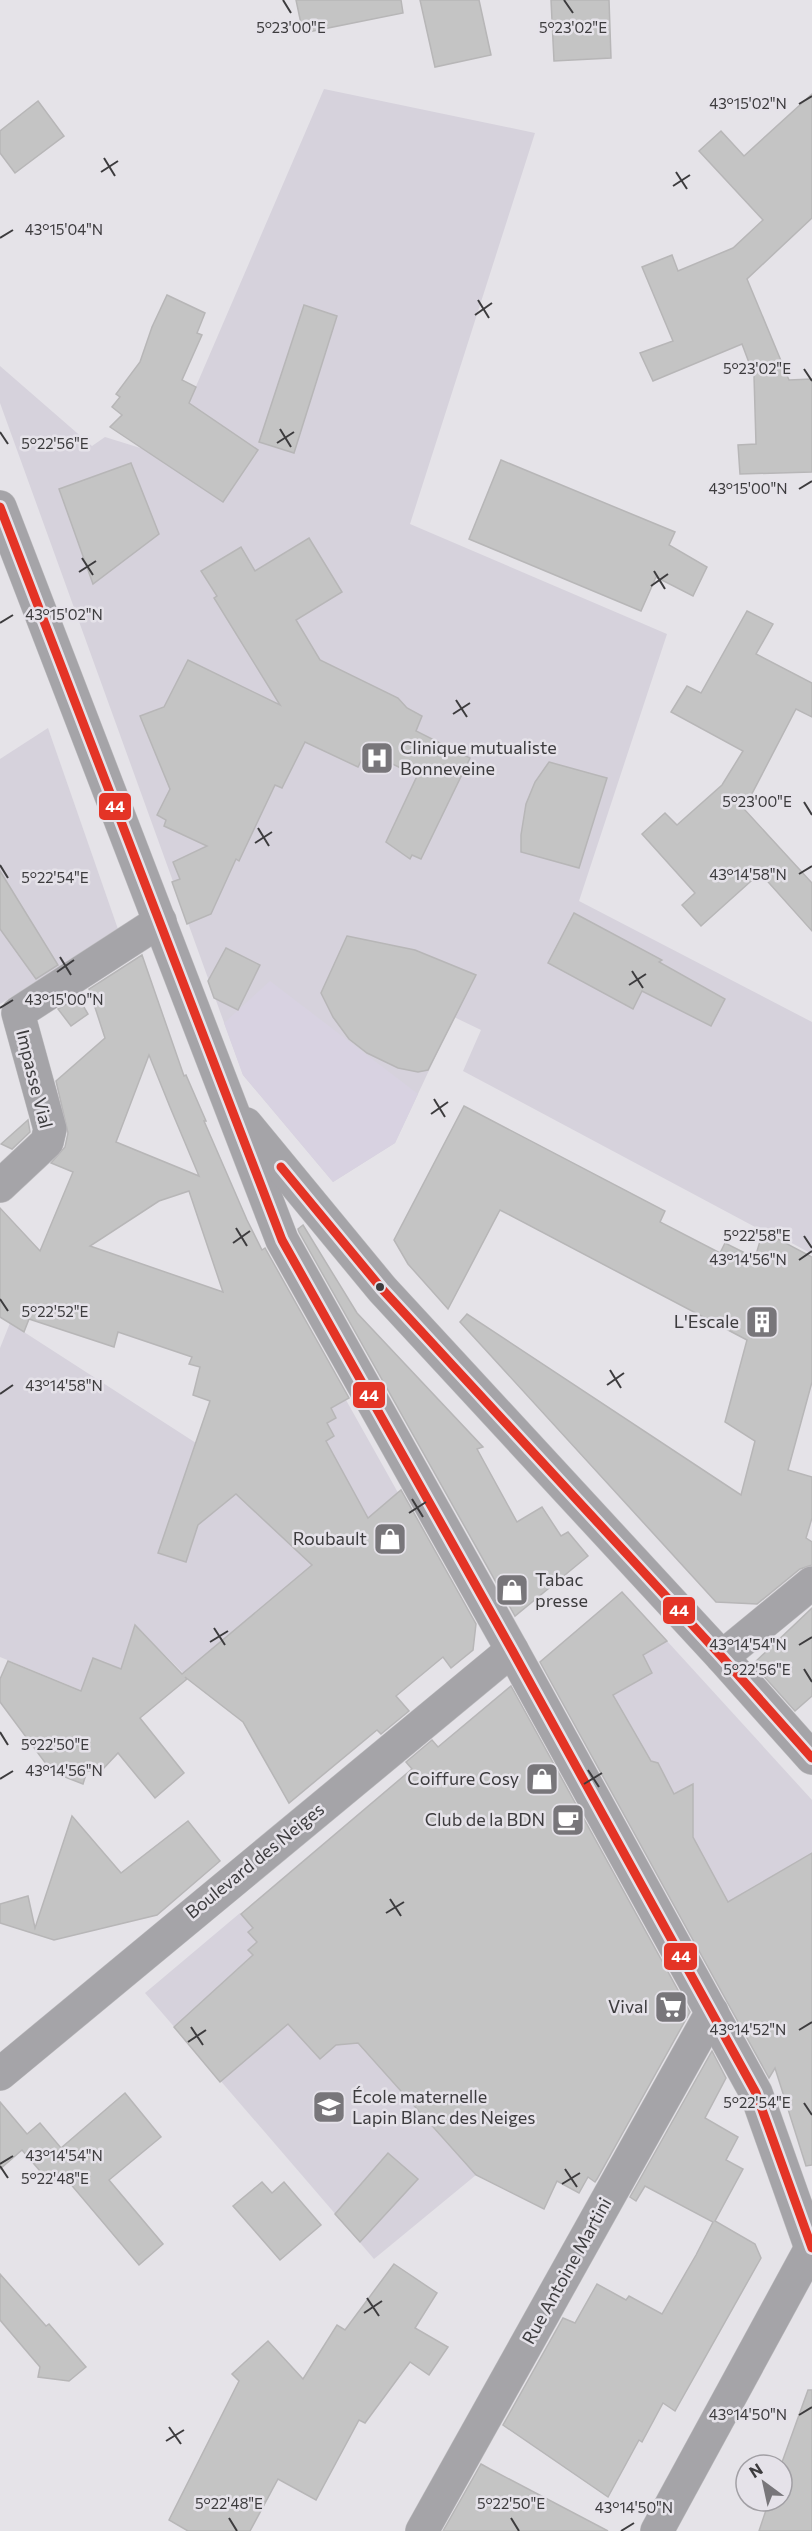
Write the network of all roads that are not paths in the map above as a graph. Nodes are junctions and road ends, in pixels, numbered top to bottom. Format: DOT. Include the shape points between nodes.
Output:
graph roads {
  1 [pos="0,507"];
  2 [pos="160,921"];
  3 [pos="228,1101"];
  4 [pos="0,1186"];
  5 [pos="812,1583"];
  6 [pos="512,1650"];
  7 [pos="722,1657"];
  8 [pos="812,1758"];
  9 [pos="712,2012"];
  10 [pos="0,2074"];
  11 [pos="811,2248"];
  12 [pos="422,2531"];
  13 [pos="657,2531"];
  1 -- 2 [label="street"];
  2 -- 3 [label="street"];
  2 -- 4 [label="street, Impasse Vial" via="18,1013 50,1129 47,1142"];
  3 -- 6 [label="street" via="282,1240"];
  3 -- 7 [label="street" via="382,1289"];
  5 -- 7 [label="street"];
  6 -- 9 [label="street"];
  6 -- 10 [label="street, Boulevard des Neiges"];
  7 -- 8 [label="street"];
  9 -- 11 [label="street" via="756,2093"];
  9 -- 12 [label="street, Rue Antoine Martini"];
  11 -- 13 [label="street"];
}
